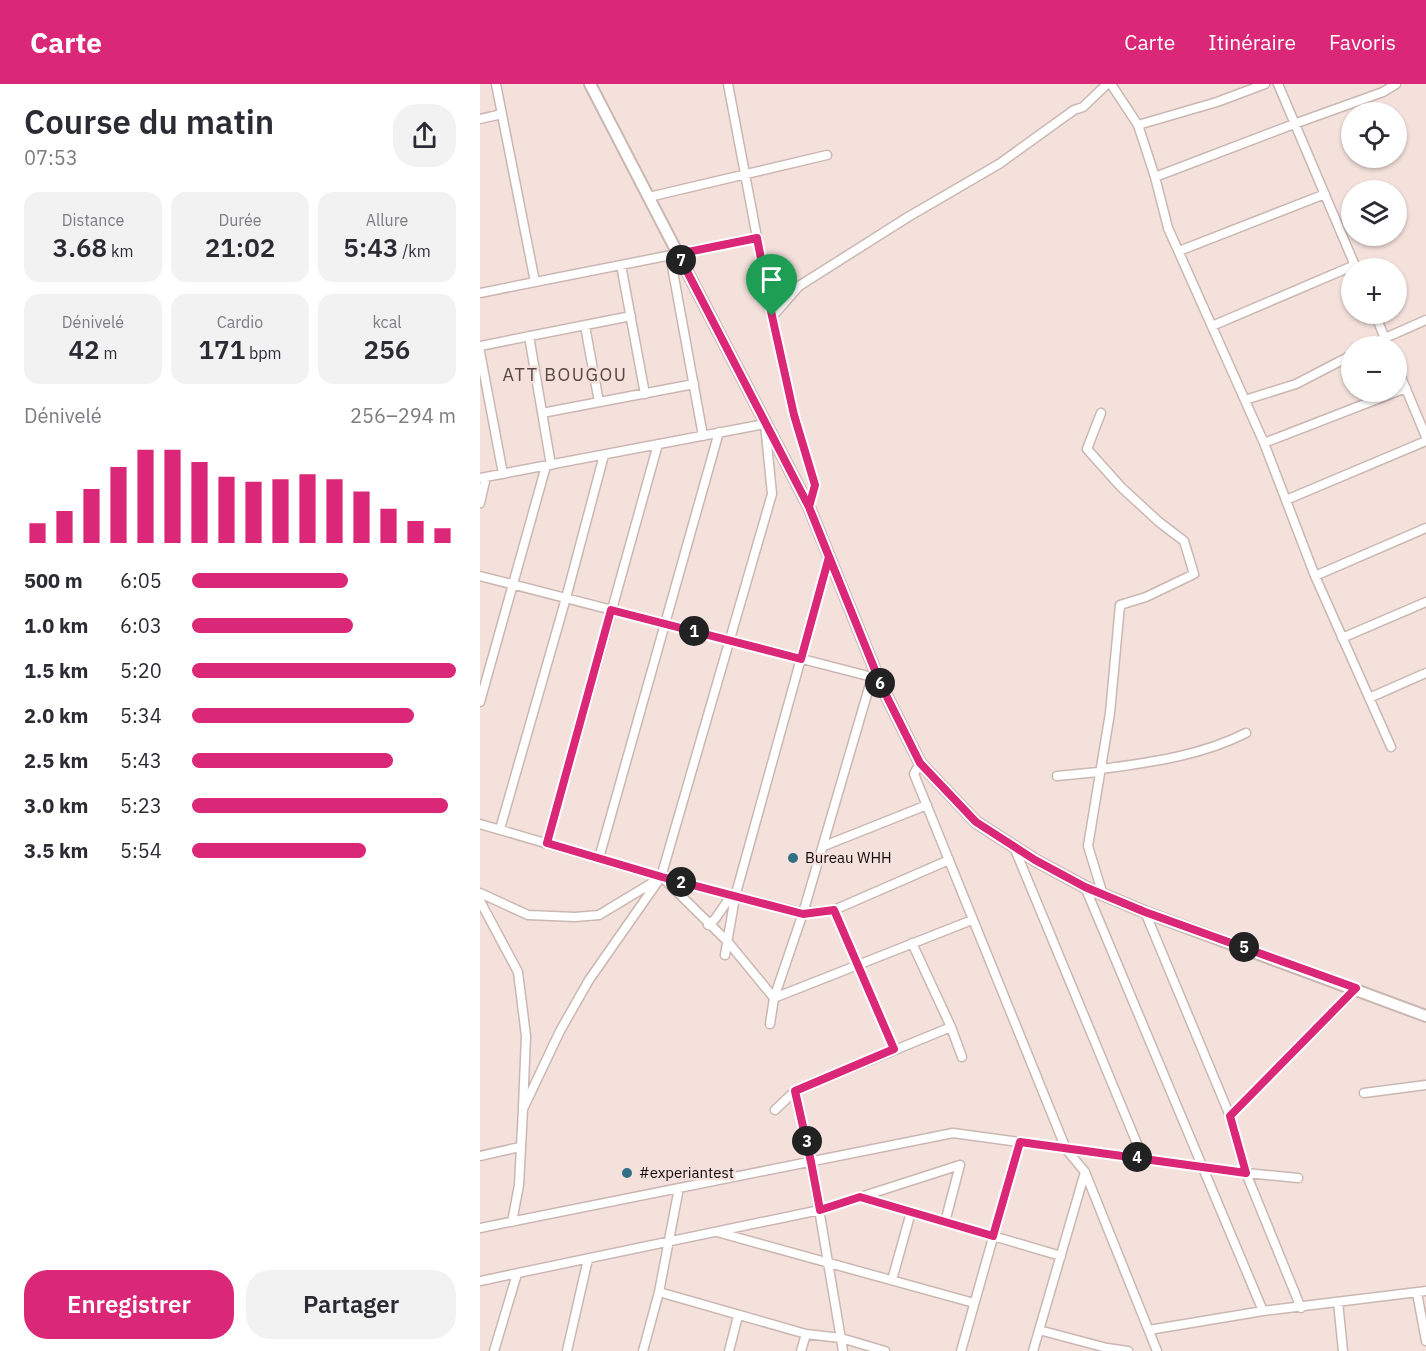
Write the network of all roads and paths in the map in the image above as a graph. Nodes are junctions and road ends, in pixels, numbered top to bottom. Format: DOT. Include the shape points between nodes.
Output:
graph roads {
  1 [pos="496,84"];
  2 [pos="590,84"];
  3 [pos="728,84"];
  4 [pos="1109,84"];
  5 [pos="1265,84"];
  6 [pos="1278,84"];
  7 [pos="1396,84"];
  8 [pos="502,114"];
  9 [pos="480,119"];
  10 [pos="1294,124"];
  11 [pos="1138,125"];
  12 [pos="827,155"];
  13 [pos="745,174"];
  14 [pos="1155,177"];
  15 [pos="1325,194"];
  16 [pos="649,197"];
  17 [pos="757,238"];
  18 [pos="1179,251"];
  19 [pos="674,255"];
  20 [pos="1351,258"];
  21 [pos="621,265"];
  22 [pos="1341,273"];
  23 [pos="535,282"];
  24 [pos="480,293"];
  25 [pos="631,316"];
  26 [pos="772,316"];
  27 [pos="1426,320"];
  28 [pos="585,326"];
  29 [pos="1212,326"];
  30 [pos="529,336"];
  31 [pos="1397,336"];
  32 [pos="480,345"];
  33 [pos="480,352"];
  34 [pos="1341,361"];
  35 [pos="694,384"];
  36 [pos="1407,390"];
  37 [pos="645,394"];
  38 [pos="1245,400"];
  39 [pos="599,402"];
  40 [pos="1370,402"];
  41 [pos="542,413"];
  42 [pos="1101,414"];
  43 [pos="765,424"];
  44 [pos="719,432"];
  45 [pos="703,435"];
  46 [pos="1426,436"];
  47 [pos="1426,441"];
  48 [pos="1264,443"];
  49 [pos="658,444"];
  50 [pos="604,455"];
  51 [pos="549,465"];
  52 [pos="503,474"];
  53 [pos="483,478"];
  54 [pos="1286,500"];
  55 [pos="480,503"];
  56 [pos="809,507"];
  57 [pos="1426,528"];
  58 [pos="829,557"];
  59 [pos="480,576"];
  60 [pos="1315,576"];
  61 [pos="513,584"];
  62 [pos="566,598"];
  63 [pos="1426,602"];
  64 [pos="611,610"];
  65 [pos="664,623"];
  66 [pos="1342,638"];
  67 [pos="729,640"];
  68 [pos="801,659"];
  69 [pos="873,673"];
  70 [pos="1426,673"];
  71 [pos="1369,698"];
  72 [pos="480,702"];
  73 [pos="1246,733"];
  74 [pos="1391,747"];
  75 [pos="920,763"];
  76 [pos="1102,769"];
  77 [pos="1057,776"];
  78 [pos="927,805"];
  79 [pos="480,824"];
  80 [pos="500,829"];
  81 [pos="547,843"];
  82 [pos="824,846"];
  83 [pos="1014,847"];
  84 [pos="599,858"];
  85 [pos="949,860"];
  86 [pos="662,877"];
  87 [pos="1085,887"];
  88 [pos="480,893"];
  89 [pos="1103,896"];
  90 [pos="733,897"];
  91 [pos="480,901"];
  92 [pos="834,910"];
  93 [pos="1145,912"];
  94 [pos="803,914"];
  95 [pos="972,920"];
  96 [pos="708,925"];
  97 [pos="728,942"];
  98 [pos="912,943"];
  99 [pos="725,956"];
  100 [pos="858,964"];
  101 [pos="1356,988"];
  102 [pos="774,998"];
  103 [pos="1426,1016"];
  104 [pos="770,1024"];
  105 [pos="951,1027"];
  106 [pos="894,1049"];
  107 [pos="962,1057"];
  108 [pos="1426,1085"];
  109 [pos="795,1091"];
  110 [pos="1364,1093"];
  111 [pos="523,1109"];
  112 [pos="775,1110"];
  113 [pos="1230,1116"];
  114 [pos="1020,1142"];
  115 [pos="520,1147"];
  116 [pos="1066,1149"];
  117 [pos="480,1156"];
  118 [pos="1143,1158"];
  119 [pos="811,1162"];
  120 [pos="1202,1166"];
  121 [pos="1085,1172"];
  122 [pos="1246,1173"];
  123 [pos="1298,1178"];
  124 [pos="679,1188"];
  125 [pos="860,1197"];
  126 [pos="820,1210"];
  127 [pos="911,1212"];
  128 [pos="512,1222"];
  129 [pos="945,1222"];
  130 [pos="480,1228"];
  131 [pos="714,1232"];
  132 [pos="993,1236"];
  133 [pos="669,1242"];
  134 [pos="1061,1256"];
  135 [pos="588,1259"];
  136 [pos="829,1263"];
  137 [pos="517,1274"];
  138 [pos="892,1280"];
  139 [pos="480,1281"];
  140 [pos="659,1292"];
  141 [pos="1421,1292"];
  142 [pos="1338,1302"];
  143 [pos="974,1303"];
  144 [pos="1301,1308"];
  145 [pos="1263,1311"];
  146 [pos="738,1316"];
  147 [pos="1039,1330"];
  148 [pos="1149,1330"];
  149 [pos="806,1334"];
  150 [pos="841,1338"];
  151 [pos="1426,1341"];
  152 [pos="1107,1350"];
  153 [pos="494,1351"];
  154 [pos="567,1351"];
  155 [pos="643,1351"];
  156 [pos="729,1351"];
  157 [pos="801,1351"];
  158 [pos="843,1351"];
  159 [pos="885,1351"];
  160 [pos="961,1351"];
  161 [pos="1033,1351"];
  162 [pos="1128,1351"];
  163 [pos="1157,1351"];
  164 [pos="1343,1351"];
  1 -- 8 [label="street"];
  2 -- 16 [label="main road"];
  3 -- 13 [label="street"];
  4 -- 11 [label="street"];
  4 -- 26 [label="street" via="1083,107 999,164 799,286"];
  5 -- 11 [label="street"];
  6 -- 10 [label="street"];
  7 -- 10 [label="street"];
  8 -- 9 [label="street"];
  8 -- 23 [label="street"];
  10 -- 14 [label="street"];
  10 -- 15 [label="street"];
  11 -- 14 [label="street"];
  12 -- 13 [label="street"];
  13 -- 16 [label="street"];
  13 -- 17 [label="street"];
  14 -- 18 [label="street" via="1168,228"];
  15 -- 18 [label="street"];
  15 -- 20 [label="street"];
  16 -- 19 [label="main road"];
  17 -- 19 [label="street"];
  17 -- 26 [label="street"];
  18 -- 29 [label="street"];
  19 -- 21 [label="street"];
  19 -- 35 [label="street"];
  19 -- 43 [label="main road"];
  21 -- 23 [label="street"];
  21 -- 25 [label="street"];
  22 -- 29 [label="street"];
  23 -- 24 [label="street"];
  25 -- 28 [label="street"];
  25 -- 37 [label="street"];
  26 -- 56 [label="street" via="794,415 815,485"];
  27 -- 31 [label="street"];
  28 -- 30 [label="street"];
  28 -- 39 [label="street"];
  29 -- 38 [label="street"];
  30 -- 32 [label="street"];
  30 -- 41 [label="street"];
  33 -- 52 [label="street"];
  34 -- 38 [label="street" via="1296,384"];
  35 -- 37 [label="street"];
  35 -- 45 [label="street"];
  36 -- 46 [label="street"];
  37 -- 39 [label="street"];
  38 -- 48 [label="street"];
  39 -- 41 [label="street"];
  40 -- 48 [label="street"];
  41 -- 51 [label="street"];
  42 -- 76 [label="street" via="1087,449 1121,487 1184,541 1194,574 1120,605"];
  43 -- 44 [label="street"];
  43 -- 56 [label="main road"];
  43 -- 67 [label="street" via="772,494"];
  44 -- 45 [label="street"];
  44 -- 65 [label="street"];
  45 -- 49 [label="street"];
  47 -- 54 [label="street"];
  48 -- 54 [label="street"];
  49 -- 50 [label="street"];
  49 -- 64 [label="street"];
  50 -- 51 [label="street"];
  50 -- 62 [label="street"];
  51 -- 52 [label="street"];
  51 -- 61 [label="street"];
  52 -- 53 [label="street"];
  53 -- 55 [label="street"];
  54 -- 60 [label="street"];
  56 -- 58 [label="main road"];
  57 -- 60 [label="street"];
  58 -- 68 [label="street"];
  58 -- 69 [label="main road"];
  59 -- 61 [label="street"];
  60 -- 66 [label="street"];
  61 -- 62 [label="street"];
  61 -- 72 [label="street"];
  62 -- 64 [label="street"];
  62 -- 80 [label="street"];
  63 -- 66 [label="street"];
  64 -- 65 [label="street"];
  64 -- 81 [label="street"];
  65 -- 67 [label="street"];
  65 -- 84 [label="street"];
  66 -- 71 [label="street"];
  67 -- 68 [label="street"];
  67 -- 86 [label="street"];
  68 -- 69 [label="street"];
  68 -- 90 [label="street"];
  69 -- 75 [label="main road"];
  69 -- 82 [label="street"];
  70 -- 71 [label="street"];
  71 -- 74 [label="street"];
  73 -- 76 [label="street" via="1223,745 1175,759"];
  75 -- 78 [label="street" via="914,774"];
  75 -- 83 [label="main road" via="976,822"];
  76 -- 77 [label="street"];
  76 -- 89 [label="street" via="1088,846"];
  78 -- 82 [label="street"];
  78 -- 85 [label="street"];
  79 -- 80 [label="street"];
  80 -- 81 [label="street"];
  81 -- 84 [label="street"];
  82 -- 94 [label="street"];
  83 -- 87 [label="main road"];
  83 -- 118 [label="street"];
  84 -- 86 [label="street"];
  85 -- 92 [label="street"];
  85 -- 95 [label="street"];
  86 -- 88 [label="street" via="600,915 528,915"];
  86 -- 90 [label="street"];
  86 -- 96 [label="street"];
  86 -- 111 [label="street" via="589,980"];
  87 -- 89 [label="main road"];
  87 -- 120 [label="street"];
  89 -- 93 [label="main road"];
  90 -- 94 [label="street"];
  90 -- 96 [label="street"];
  90 -- 97 [label="street"];
  91 -- 111 [label="street" via="518,972 526,1036"];
  92 -- 94 [label="street"];
  92 -- 100 [label="street"];
  93 -- 101 [label="main road"];
  93 -- 113 [label="street"];
  94 -- 102 [label="street"];
  95 -- 98 [label="street"];
  95 -- 116 [label="street"];
  96 -- 97 [label="street"];
  97 -- 99 [label="street"];
  97 -- 102 [label="street"];
  98 -- 100 [label="street"];
  98 -- 105 [label="street"];
  100 -- 102 [label="street"];
  100 -- 106 [label="street"];
  101 -- 103 [label="main road"];
  101 -- 113 [label="street"];
  102 -- 104 [label="street"];
  105 -- 106 [label="street"];
  105 -- 107 [label="street"];
  106 -- 109 [label="street"];
  108 -- 110 [label="street"];
  109 -- 112 [label="street"];
  109 -- 119 [label="street"];
  111 -- 115 [label="street"];
  113 -- 122 [label="street"];
  114 -- 116 [label="street"];
  114 -- 119 [label="street" via="952,1133"];
  114 -- 132 [label="street"];
  115 -- 117 [label="street"];
  115 -- 128 [label="street" via="519,1185"];
  116 -- 118 [label="street"];
  116 -- 121 [label="street"];
  118 -- 120 [label="street"];
  119 -- 124 [label="street"];
  119 -- 126 [label="street"];
  120 -- 122 [label="street"];
  120 -- 145 [label="street"];
  121 -- 134 [label="street"];
  121 -- 148 [label="street"];
  122 -- 123 [label="street"];
  122 -- 144 [label="street"];
  124 -- 128 [label="street"];
  124 -- 133 [label="street"];
  125 -- 126 [label="street"];
  125 -- 127 [label="street"];
  125 -- 129 [label="street" via="960,1165"];
  126 -- 131 [label="street"];
  126 -- 136 [label="street"];
  127 -- 129 [label="street"];
  127 -- 138 [label="street"];
  128 -- 130 [label="street"];
  129 -- 132 [label="street"];
  131 -- 133 [label="street"];
  131 -- 136 [label="street"];
  132 -- 134 [label="street"];
  132 -- 143 [label="street"];
  133 -- 135 [label="street"];
  133 -- 140 [label="street"];
  134 -- 147 [label="street"];
  135 -- 137 [label="street"];
  135 -- 154 [label="street"];
  136 -- 138 [label="street"];
  136 -- 150 [label="street"];
  137 -- 139 [label="street"];
  137 -- 153 [label="street"];
  138 -- 143 [label="street"];
  140 -- 146 [label="street"];
  140 -- 155 [label="street"];
  141 -- 142 [label="street"];
  141 -- 151 [label="street"];
  142 -- 144 [label="street"];
  142 -- 164 [label="street"];
  143 -- 160 [label="street"];
  144 -- 145 [label="street"];
  145 -- 148 [label="street"];
  146 -- 149 [label="street"];
  146 -- 156 [label="street"];
  147 -- 152 [label="street"];
  147 -- 161 [label="street"];
  148 -- 163 [label="street"];
  149 -- 150 [label="street"];
  149 -- 157 [label="street"];
  150 -- 158 [label="street"];
  150 -- 159 [label="street"];
  152 -- 162 [label="street"];
}
